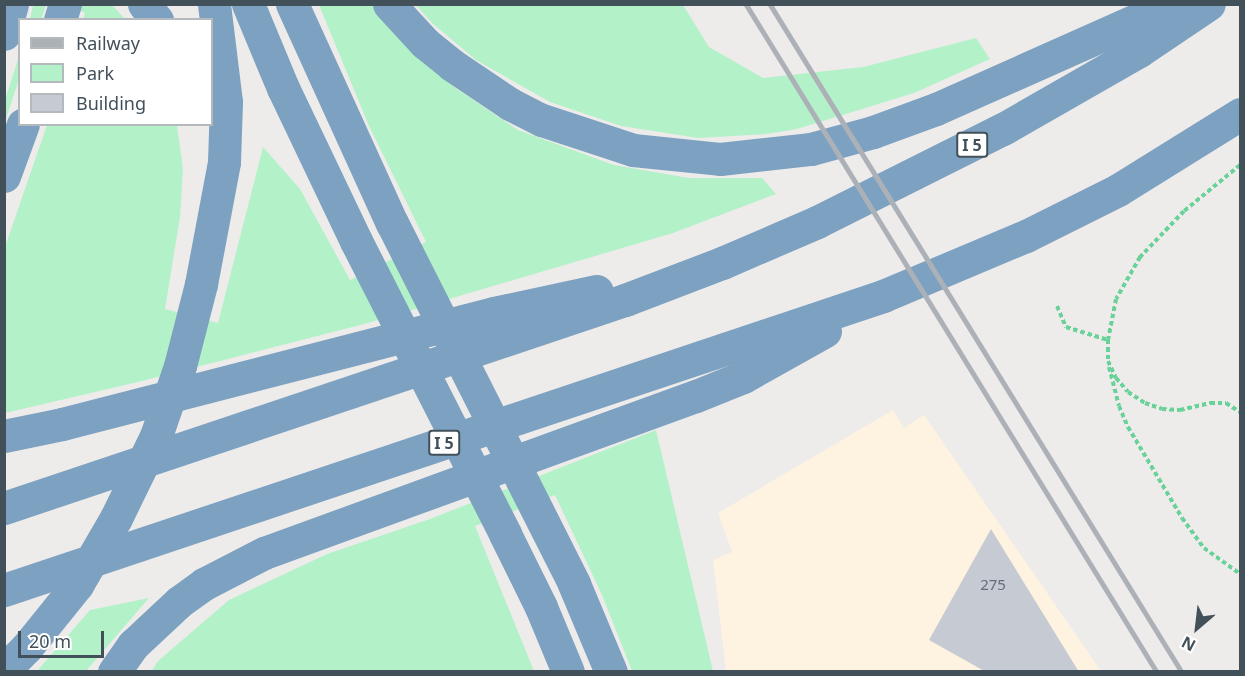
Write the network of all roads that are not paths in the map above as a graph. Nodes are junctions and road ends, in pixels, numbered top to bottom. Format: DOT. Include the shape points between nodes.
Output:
graph roads {
  1 [pos="144,4"];
  2 [pos="214,4"];
  3 [pos="248,4"];
  4 [pos="292,4"];
  5 [pos="388,4"];
  6 [pos="1172,4"];
  7 [pos="1209,4"];
  8 [pos="155,18"];
  9 [pos="1240,114"];
  10 [pos="22,126"];
  11 [pos="204,126"];
  12 [pos="4,176"];
  13 [pos="722,263"];
  14 [pos="201,284"];
  15 [pos="883,296"];
  16 [pos="4,436"];
  17 [pos="4,508"];
  18 [pos="4,590"];
  19 [pos="4,670"];
  20 [pos="114,672"];
  21 [pos="568,672"];
  22 [pos="610,672"];
  1 -- 8 [label="highway"];
  2 -- 14 [label="highway" via="226,102 224,162"];
  3 -- 21 [label="highway" via="356,241 506,534"];
  4 -- 22 [label="highway" via="392,223 544,521 596,632"];
  5 -- 6 [label="highway" via="452,65 480,86 542,120 633,150 720,159 811,149 873,132 936,109"];
  7 -- 13 [label="highway, I 5" via="1139,51 1003,129 817,222"];
  9 -- 15 [label="highway, I 5" via="1119,190 978,258"];
  10 -- 12 [label="highway"];
  11 -- 14 [label="highway" via="206,186"];
  13 -- 16 [label="highway" via="494,313"];
  13 -- 17 [label="highway, I 5" via="614,304"];
  14 -- 19 [label="highway" via="180,366 156,436 116,518 77,585"];
  15 -- 18 [label="highway, I 5"];
  15 -- 20 [label="highway" via="781,357 696,396 296,541 232,569 187,596 154,623"];
}
